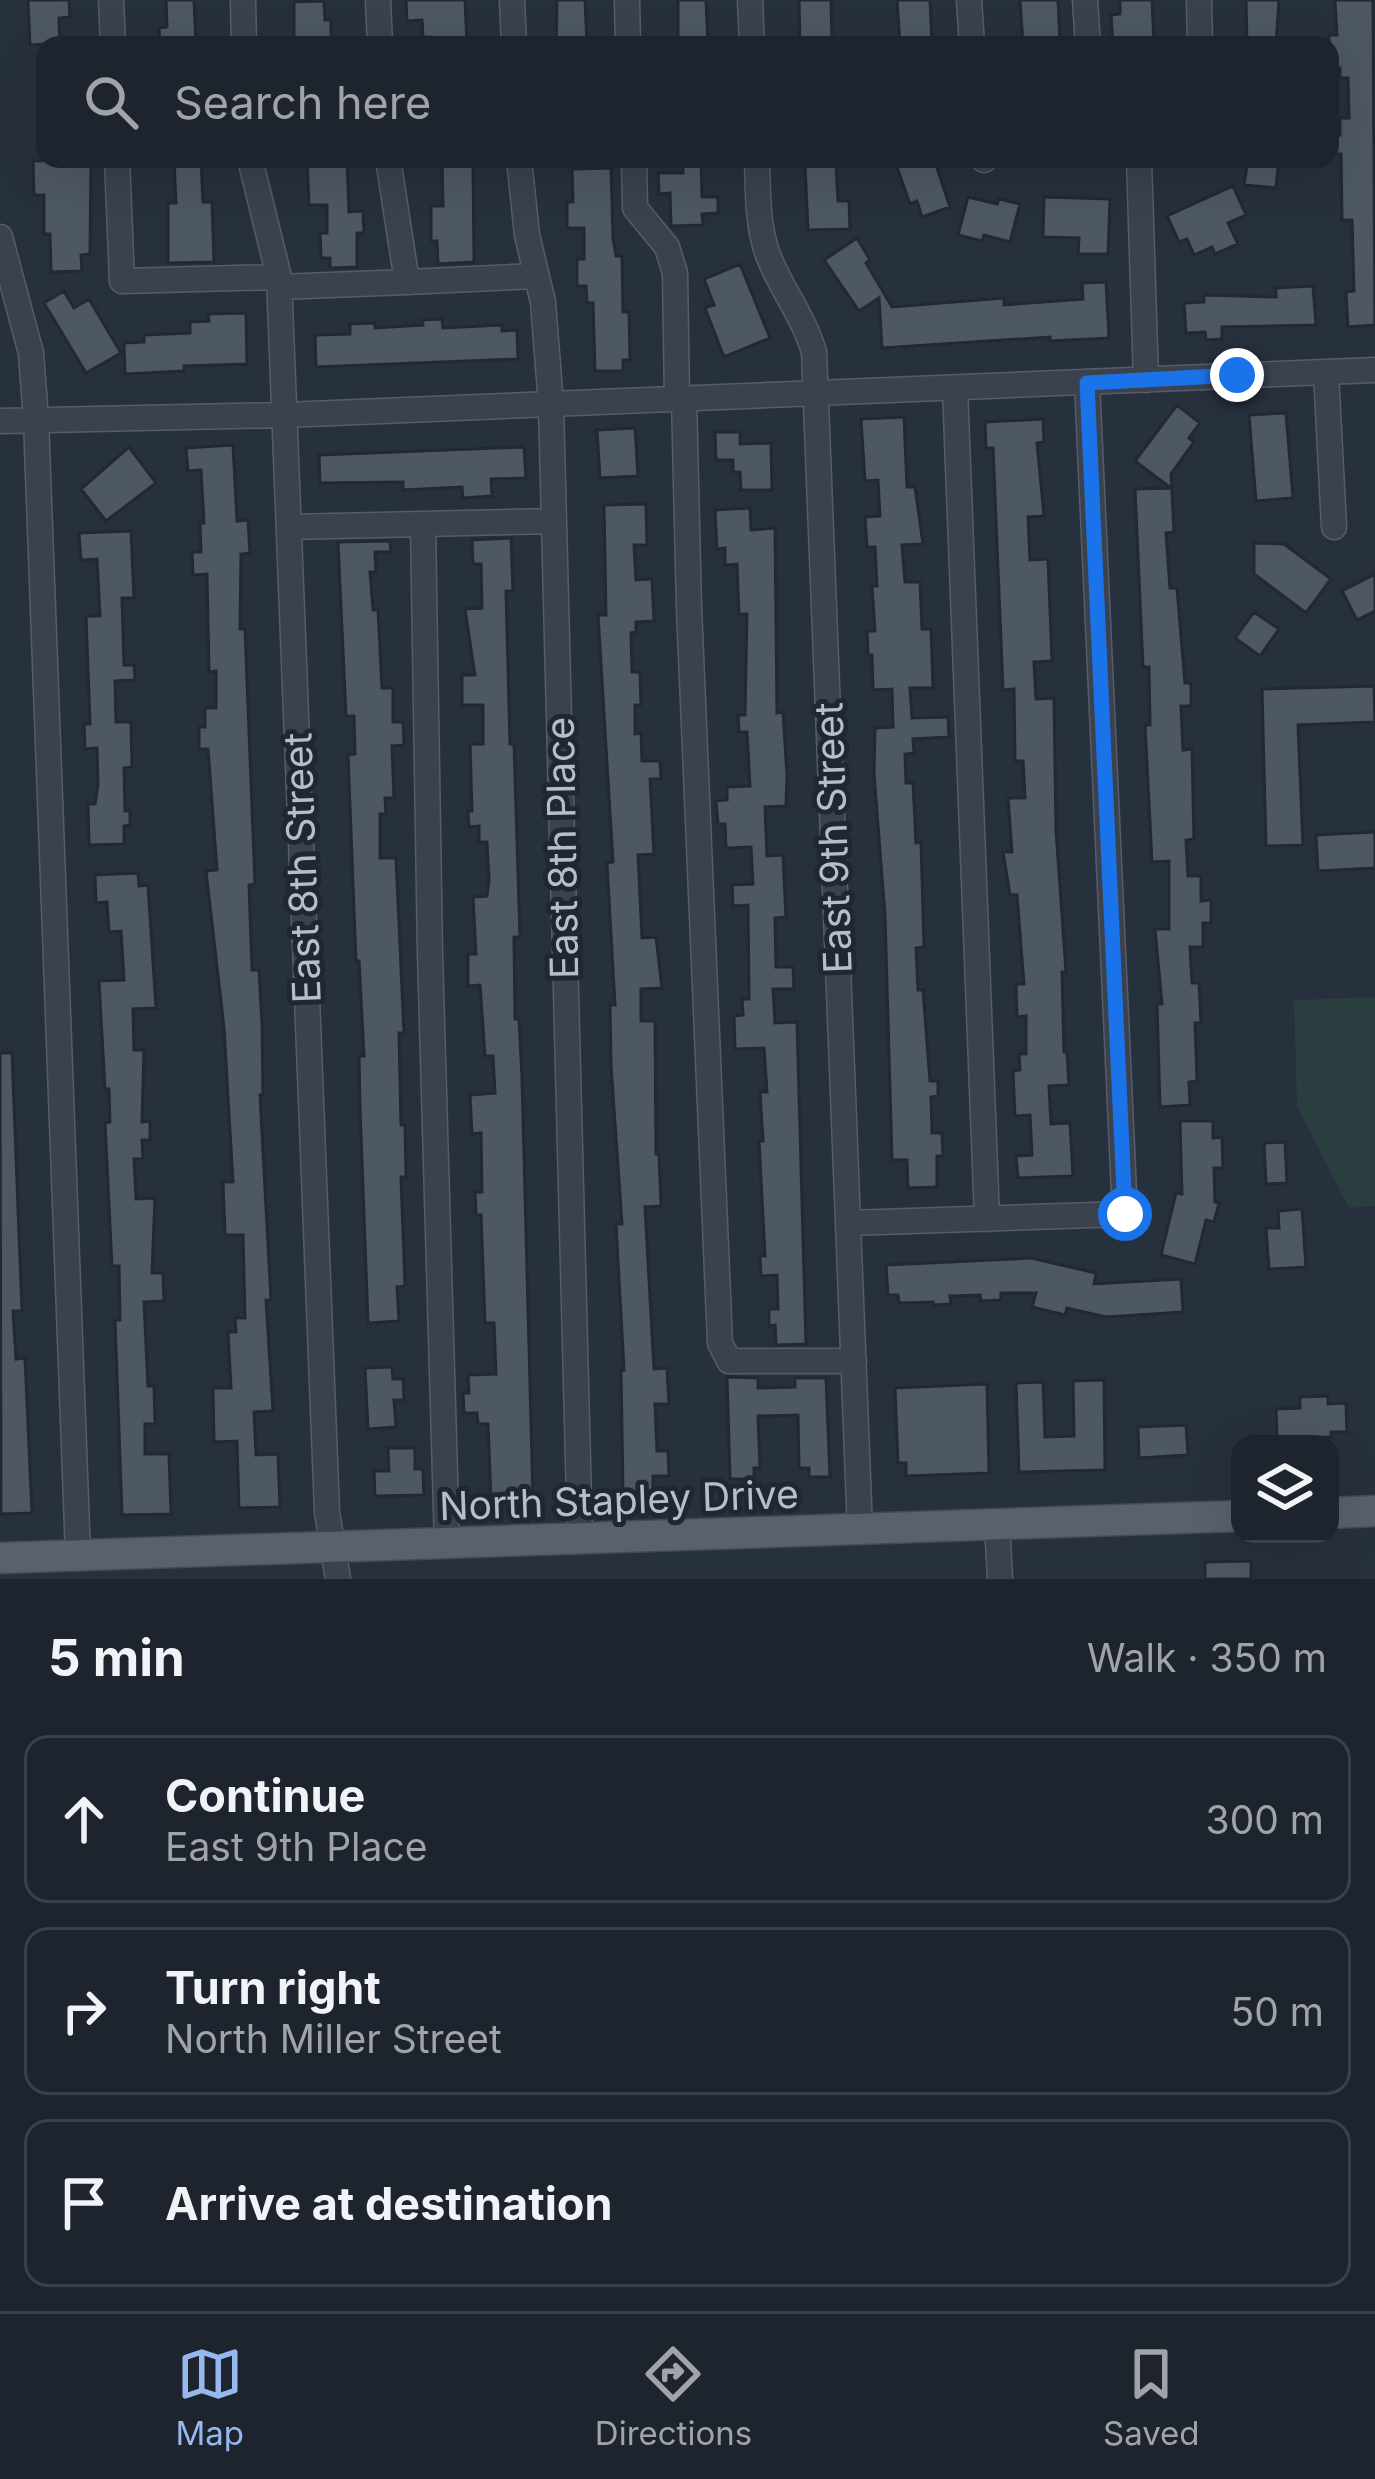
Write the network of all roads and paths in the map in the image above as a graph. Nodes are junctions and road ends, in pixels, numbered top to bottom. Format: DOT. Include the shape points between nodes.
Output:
graph roads {
  1 [pos="111,0"];
  2 [pos="243,0"];
  3 [pos="378,0"];
  4 [pos="512,0"];
  5 [pos="627,0"];
  6 [pos="750,0"];
  7 [pos="969,0"];
  8 [pos="1085,0"];
  9 [pos="1198,0"];
  10 [pos="112,36"];
  11 [pos="244,36"];
  12 [pos="380,36"];
  13 [pos="514,36"];
  14 [pos="628,36"];
  15 [pos="752,36"];
  16 [pos="971,36"];
  17 [pos="1087,36"];
  18 [pos="1200,36"];
  19 [pos="117,168"];
  20 [pos="252,168"];
  21 [pos="389,168"];
  22 [pos="520,168"];
  23 [pos="634,168"];
  24 [pos="758,168"];
  25 [pos="1139,168"];
  26 [pos="0,237"];
  27 [pos="536,276"];
  28 [pos="279,282"];
  29 [pos="407,282"];
  30 [pos="7,287"];
  31 [pos="1375,370"];
  32 [pos="1326,372"];
  33 [pos="1146,380"];
  34 [pos="1087,383"];
  35 [pos="955,388"];
  36 [pos="813,394"];
  37 [pos="681,399"];
  38 [pos="550,405"];
  39 [pos="285,415"];
  40 [pos="36,420"];
  41 [pos="0,421"];
  42 [pos="554,521"];
  43 [pos="423,524"];
  44 [pos="289,526"];
  45 [pos="1334,527"];
  46 [pos="987,1219"];
  47 [pos="849,1223"];
  48 [pos="854,1361"];
  49 [pos="1375,1511"];
  50 [pos="1339,1513"];
  51 [pos="1231,1516"];
  52 [pos="997,1524"];
  53 [pos="860,1530"];
  54 [pos="580,1540"];
  55 [pos="447,1545"];
  56 [pos="0,1558"];
  57 [pos="72,1563"];
  58 [pos="335,1563"];
  59 [pos="1000,1579"];
  1 -- 10 [label="street"];
  2 -- 11 [label="street"];
  3 -- 12 [label="street"];
  4 -- 13 [label="street"];
  5 -- 14 [label="street"];
  6 -- 15 [label="street"];
  7 -- 16 [label="street"];
  8 -- 17 [label="street"];
  9 -- 18 [label="street"];
  19 -- 28 [label="street" via="122,280"];
  20 -- 28 [label="street, East 8th Street"];
  21 -- 29 [label="street"];
  22 -- 27 [label="street, East 8th Place"];
  23 -- 37 [label="street" via="635,208 667,247 675,273"];
  24 -- 36 [label="street, East 9th Street" via="763,236 805,321"];
  25 -- 33 [label="street"];
  26 -- 30 [label="street"];
  27 -- 29 [label="street"];
  27 -- 38 [label="street, East 8th Place"];
  28 -- 29 [label="street"];
  28 -- 39 [label="street, East 8th Street"];
  30 -- 40 [label="street" via="31,352"];
  31 -- 32 [label="street"];
  32 -- 33 [label="street"];
  32 -- 45 [label="street"];
  33 -- 34 [label="street"];
  34 -- 35 [label="street"];
  34 -- 46 [label="street" via="1125,1214"];
  35 -- 36 [label="street"];
  35 -- 46 [label="street"];
  36 -- 37 [label="street"];
  36 -- 47 [label="street, East 9th Street"];
  37 -- 38 [label="street"];
  37 -- 48 [label="street" via="720,1343 728,1361"];
  38 -- 39 [label="street"];
  38 -- 42 [label="street, East 8th Place"];
  39 -- 40 [label="street"];
  39 -- 44 [label="street, East 8th Street"];
  40 -- 41 [label="street"];
  40 -- 57 [label="street"];
  42 -- 43 [label="street"];
  42 -- 54 [label="street, East 8th Place"];
  43 -- 44 [label="street"];
  43 -- 55 [label="street"];
  44 -- 58 [label="street, East 8th Street"];
  46 -- 47 [label="street"];
  47 -- 48 [label="street, East 9th Street"];
  48 -- 53 [label="street, East 9th Street"];
  49 -- 50 [label="main road"];
  51 -- 52 [label="main road, North Stapley Drive"];
  52 -- 53 [label="main road, North Stapley Drive"];
  52 -- 59 [label="street"];
  53 -- 54 [label="main road, North Stapley Drive"];
  54 -- 55 [label="main road, North Stapley Drive"];
  55 -- 58 [label="main road, North Stapley Drive"];
  56 -- 57 [label="main road, North Stapley Drive"];
  57 -- 58 [label="main road, North Stapley Drive"];
}
